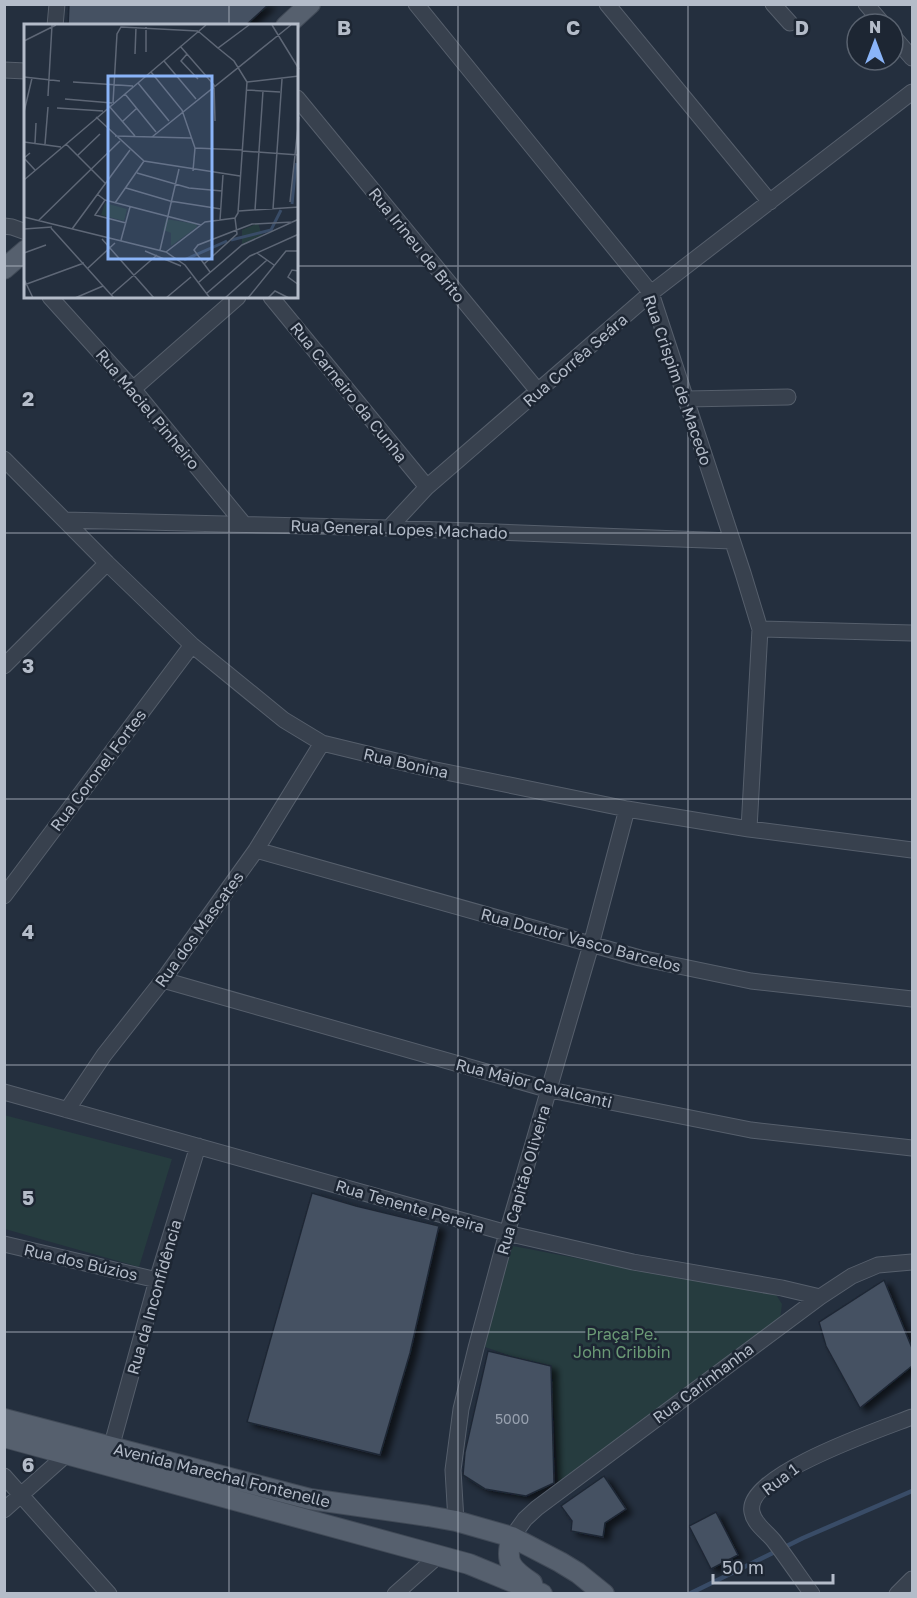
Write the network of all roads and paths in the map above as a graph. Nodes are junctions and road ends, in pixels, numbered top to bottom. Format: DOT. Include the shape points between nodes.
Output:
graph roads {
  1 [pos="57,4"];
  2 [pos="310,4"];
  3 [pos="416,4"];
  4 [pos="607,4"];
  5 [pos="773,4"];
  6 [pos="790,23"];
  7 [pos="56,24"];
  8 [pos="288,24"];
  9 [pos="4,70"];
  10 [pos="24,71"];
  11 [pos="912,92"];
  12 [pos="298,99"];
  13 [pos="770,202"];
  14 [pos="4,226"];
  15 [pos="24,231"];
  16 [pos="651,293"];
  17 [pos="51,298"];
  18 [pos="237,298"];
  19 [pos="272,298"];
  20 [pos="133,389"];
  21 [pos="538,392"];
  22 [pos="788,397"];
  23 [pos="686,399"];
  24 [pos="4,459"];
  25 [pos="427,488"];
  26 [pos="65,520"];
  27 [pos="243,523"];
  28 [pos="389,528"];
  29 [pos="732,541"];
  30 [pos="107,563"];
  31 [pos="760,629"];
  32 [pos="912,633"];
  33 [pos="192,645"];
  34 [pos="4,666"];
  35 [pos="322,743"];
  36 [pos="627,809"];
  37 [pos="749,829"];
  38 [pos="255,850"];
  39 [pos="912,850"];
  40 [pos="4,896"];
  41 [pos="591,945"];
  42 [pos="163,980"];
  43 [pos="912,999"];
  44 [pos="550,1090"];
  45 [pos="4,1092"];
  46 [pos="67,1110"];
  47 [pos="198,1146"];
  48 [pos="912,1149"];
  49 [pos="507,1233"];
  50 [pos="4,1244"];
  51 [pos="912,1262"];
  52 [pos="157,1281"];
  53 [pos="820,1297"];
  54 [pos="912,1417"];
  55 [pos="4,1419"];
  56 [pos="4,1437"];
  57 [pos="111,1448"];
  58 [pos="67,1454"];
  59 [pos="4,1476"];
  60 [pos="22,1494"];
  61 [pos="4,1510"];
  62 [pos="456,1521"];
  63 [pos="512,1537"];
  64 [pos="438,1556"];
  65 [pos="912,1579"];
  66 [pos="109,1593"];
  67 [pos="395,1593"];
  68 [pos="542,1593"];
  69 [pos="547,1593"];
  70 [pos="604,1593"];
  71 [pos="812,1593"];
  72 [pos="897,1593"];
  1 -- 7 [label="street"];
  2 -- 8 [label="main road"];
  3 -- 16 [label="street, Rua Crispim de Macedo"];
  4 -- 13 [label="street"];
  5 -- 6 [label="street"];
  9 -- 10 [label="street"];
  11 -- 13 [label="street, Rua Corrêa Seára"];
  12 -- 21 [label="street, Rua Irineu de Brito"];
  13 -- 16 [label="street, Rua Corrêa Seára"];
  14 -- 15 [label="street"];
  16 -- 21 [label="street, Rua Corrêa Seára"];
  16 -- 23 [label="street, Rua Crispim de Macedo"];
  17 -- 20 [label="street, Rua Maciel Pinheiro"];
  18 -- 20 [label="street"];
  19 -- 25 [label="street, Rua Carneiro da Cunha"];
  20 -- 27 [label="street, Rua Maciel Pinheiro"];
  21 -- 25 [label="street, Rua Corrêa Seára"];
  22 -- 23 [label="street"];
  23 -- 29 [label="street, Rua Crispim de Macedo"];
  24 -- 26 [label="street, Rua Bonina"];
  25 -- 28 [label="street, Rua Corrêa Seára"];
  26 -- 27 [label="street, Rua General Lopes Machado"];
  26 -- 30 [label="street, Rua Bonina"];
  27 -- 28 [label="street, Rua General Lopes Machado"];
  28 -- 29 [label="street, Rua General Lopes Machado"];
  29 -- 31 [label="street, Rua Crispim de Macedo"];
  30 -- 33 [label="street, Rua Bonina"];
  30 -- 34 [label="street"];
  31 -- 32 [label="street"];
  31 -- 37 [label="street, Rua Crispim de Macedo"];
  33 -- 35 [label="street, Rua Bonina" via="284,720"];
  33 -- 40 [label="street, Rua Coronel Fortes"];
  35 -- 36 [label="street, Rua Bonina"];
  35 -- 38 [label="street, Rua dos Mascates"];
  36 -- 37 [label="street, Rua Bonina"];
  36 -- 41 [label="street, Rua Capitão Oliveira"];
  37 -- 39 [label="street, Rua Bonina"];
  38 -- 41 [label="street, Rua Doutor Vasco Barcelos"];
  38 -- 42 [label="street, Rua dos Mascates"];
  41 -- 43 [label="street, Rua Doutor Vasco Barcelos" via="751,981"];
  41 -- 44 [label="street, Rua Capitão Oliveira"];
  42 -- 44 [label="street, Rua Major Cavalcanti"];
  42 -- 46 [label="street, Rua dos Mascates"];
  44 -- 48 [label="street, Rua Major Cavalcanti" via="751,1130"];
  44 -- 49 [label="street, Rua Capitão Oliveira"];
  45 -- 46 [label="street, Rua Tenente Pereira"];
  46 -- 47 [label="street, Rua Tenente Pereira"];
  47 -- 49 [label="street, Rua Tenente Pereira"];
  47 -- 52 [label="street, Rua da Inconfidência"];
  49 -- 53 [label="street, Rua Tenente Pereira" via="633,1262"];
  49 -- 62 [label="street, Rua Capitão Oliveira" via="461,1409 453,1470"];
  50 -- 52 [label="street, Rua dos Búzios"];
  51 -- 53 [label="street, Rua Carinhanha" via="878,1265"];
  52 -- 57 [label="street, Rua da Inconfidência"];
  53 -- 63 [label="street, Rua Carinhanha" via="537,1508"];
  54 -- 71 [label="street, Rua 1" via="805,1461 753,1500 753,1517"];
  55 -- 57 [label="main road, Avenida Marechal Fontenelle"];
  56 -- 58 [label="main road, Avenida Marechal Fontenelle"];
  57 -- 62 [label="main road, Avenida Marechal Fontenelle" via="310,1500"];
  58 -- 60 [label="street"];
  58 -- 64 [label="main road, Avenida Marechal Fontenelle"];
  59 -- 60 [label="street"];
  60 -- 61 [label="street"];
  60 -- 66 [label="street"];
  62 -- 63 [label="main road, Avenida Marechal Fontenelle"];
  63 -- 69 [label="main road" via="508,1559 513,1569"];
  63 -- 70 [label="main road, Avenida Marechal Fontenelle" via="560,1562"];
  64 -- 67 [label="street"];
  64 -- 68 [label="main road, Avenida Marechal Fontenelle"];
  65 -- 72 [label="street"];
}
